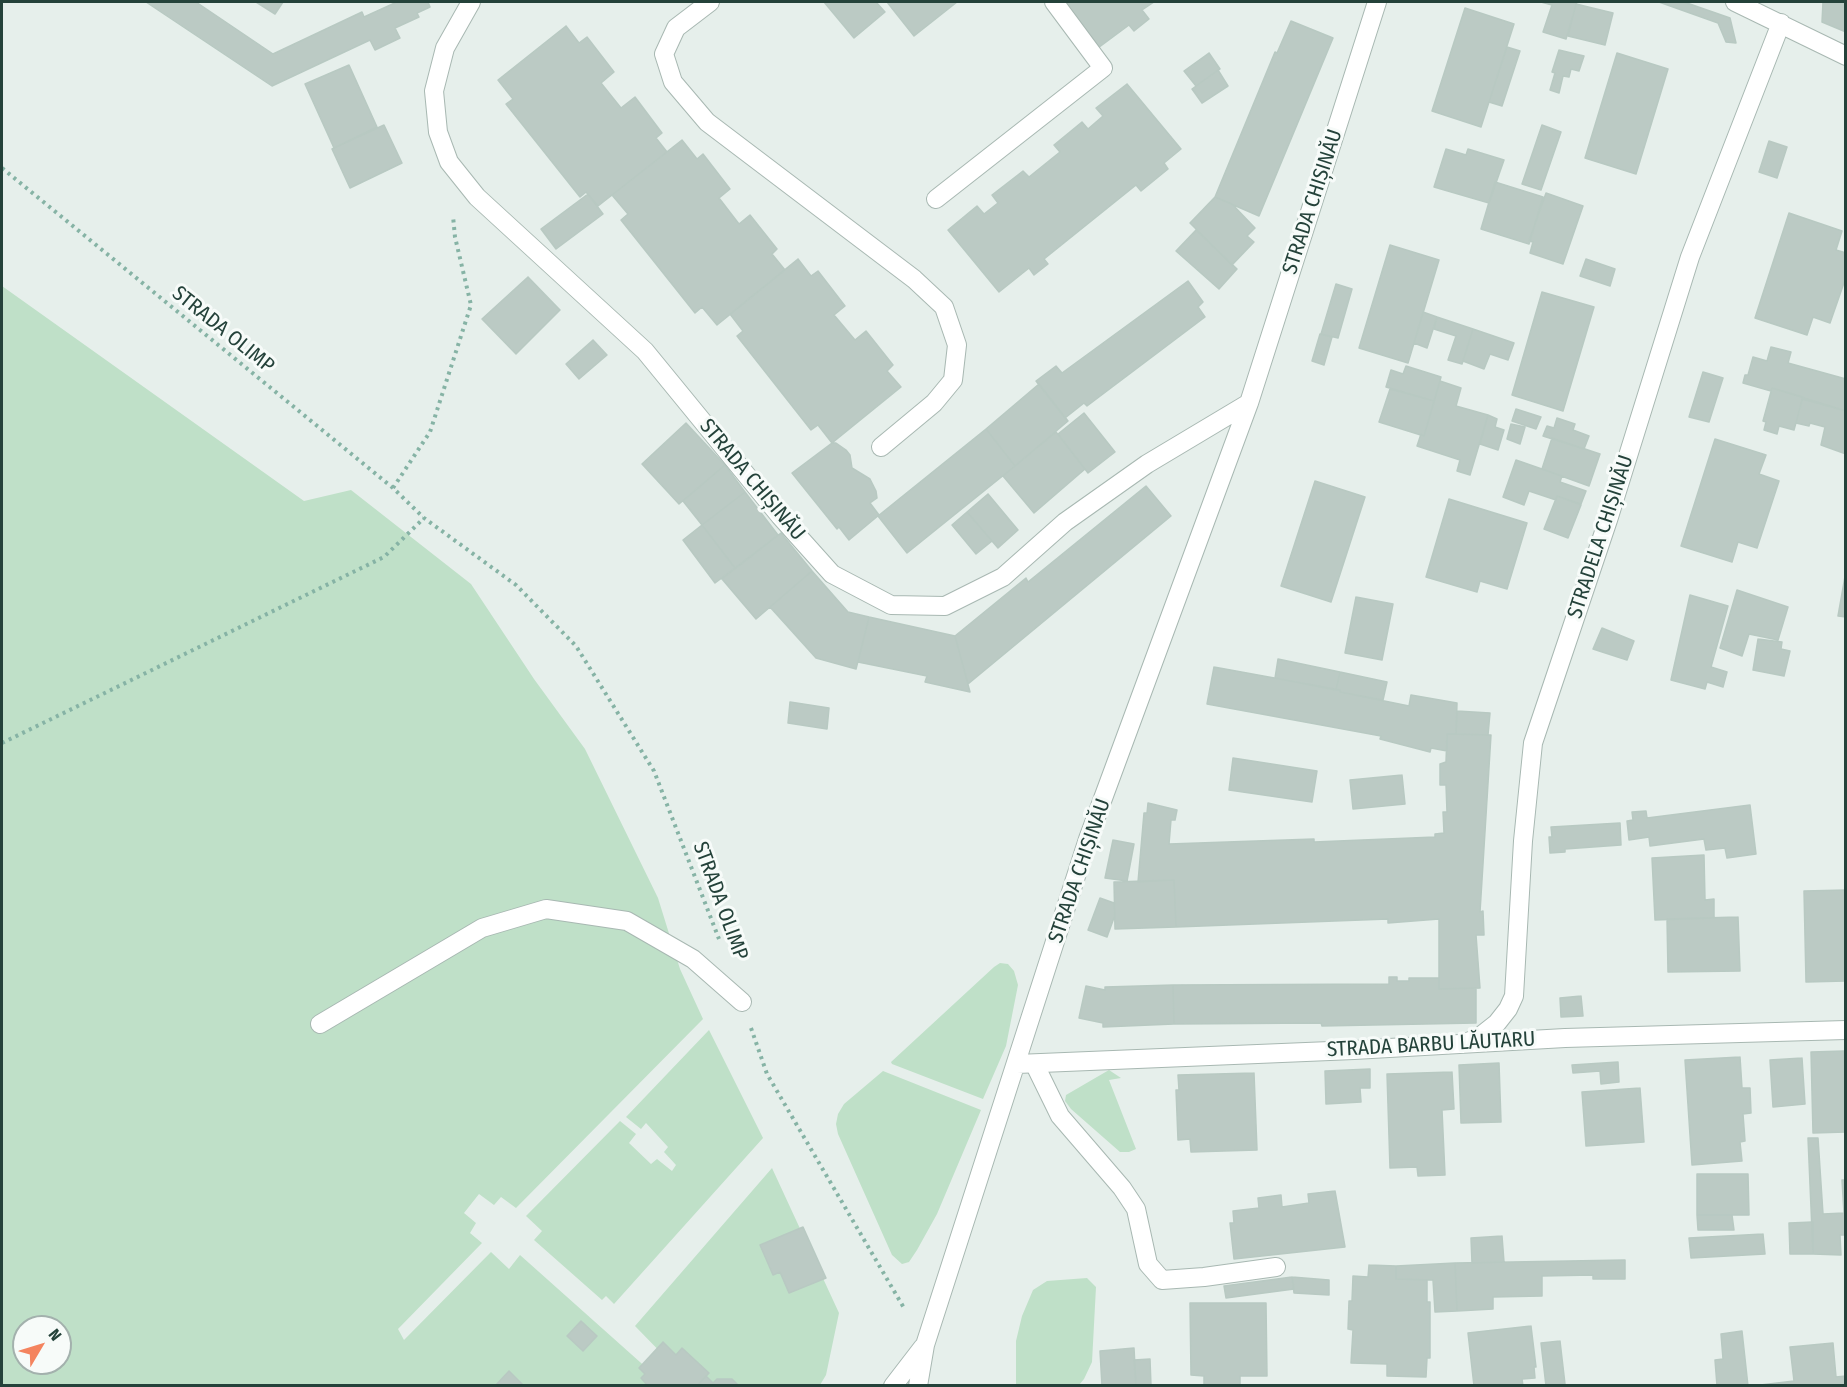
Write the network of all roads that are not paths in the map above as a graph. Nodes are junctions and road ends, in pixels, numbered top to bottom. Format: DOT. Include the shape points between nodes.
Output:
graph roads {
  1 [pos="471,2"];
  2 [pos="710,2"];
  3 [pos="1054,2"];
  4 [pos="1377,2"];
  5 [pos="1735,2"];
  6 [pos="1781,23"];
  7 [pos="1845,56"];
  8 [pos="936,199"];
  9 [pos="1249,403"];
  10 [pos="880,447"];
  11 [pos="741,1002"];
  12 [pos="320,1024"];
  13 [pos="1845,1029"];
  14 [pos="1462,1044"];
  15 [pos="1026,1065"];
  16 [pos="1276,1267"];
  17 [pos="925,1345"];
  18 [pos="893,1386"];
  19 [pos="918,1386"];
  1 -- 9 [label="street, STRADA CHIȘINĂU" via="445,48 434,91 438,132 450,162 477,197 645,351 832,574 891,605 945,606 1003,577 1065,522 1148,464"];
  2 -- 10 [label="street" via="676,28 664,54 673,82 707,122 914,279 944,307 957,345 953,380 934,403"];
  3 -- 8 [label="street" via="1103,68"];
  4 -- 9 [label="street, STRADA CHIȘINĂU"];
  5 -- 6 [label="street"];
  6 -- 7 [label="street"];
  6 -- 14 [label="street, STRADELA CHIȘINĂU" via="1690,257 1533,743 1514,996 1497,1023 1478,1038"];
  9 -- 15 [label="street, STRADA CHIȘINĂU" via="1088,839"];
  11 -- 12 [label="street" via="693,959 627,921 546,909 482,928"];
  13 -- 14 [label="street, STRADA BARBU LĂUTARU"];
  14 -- 15 [label="street, STRADA BARBU LĂUTARU"];
  15 -- 16 [label="street" via="1060,1116 1136,1209 1148,1264 1162,1280"];
  15 -- 17 [label="street, STRADA CHIȘINĂU"];
  17 -- 18 [label="street"];
  17 -- 19 [label="street"];
}
